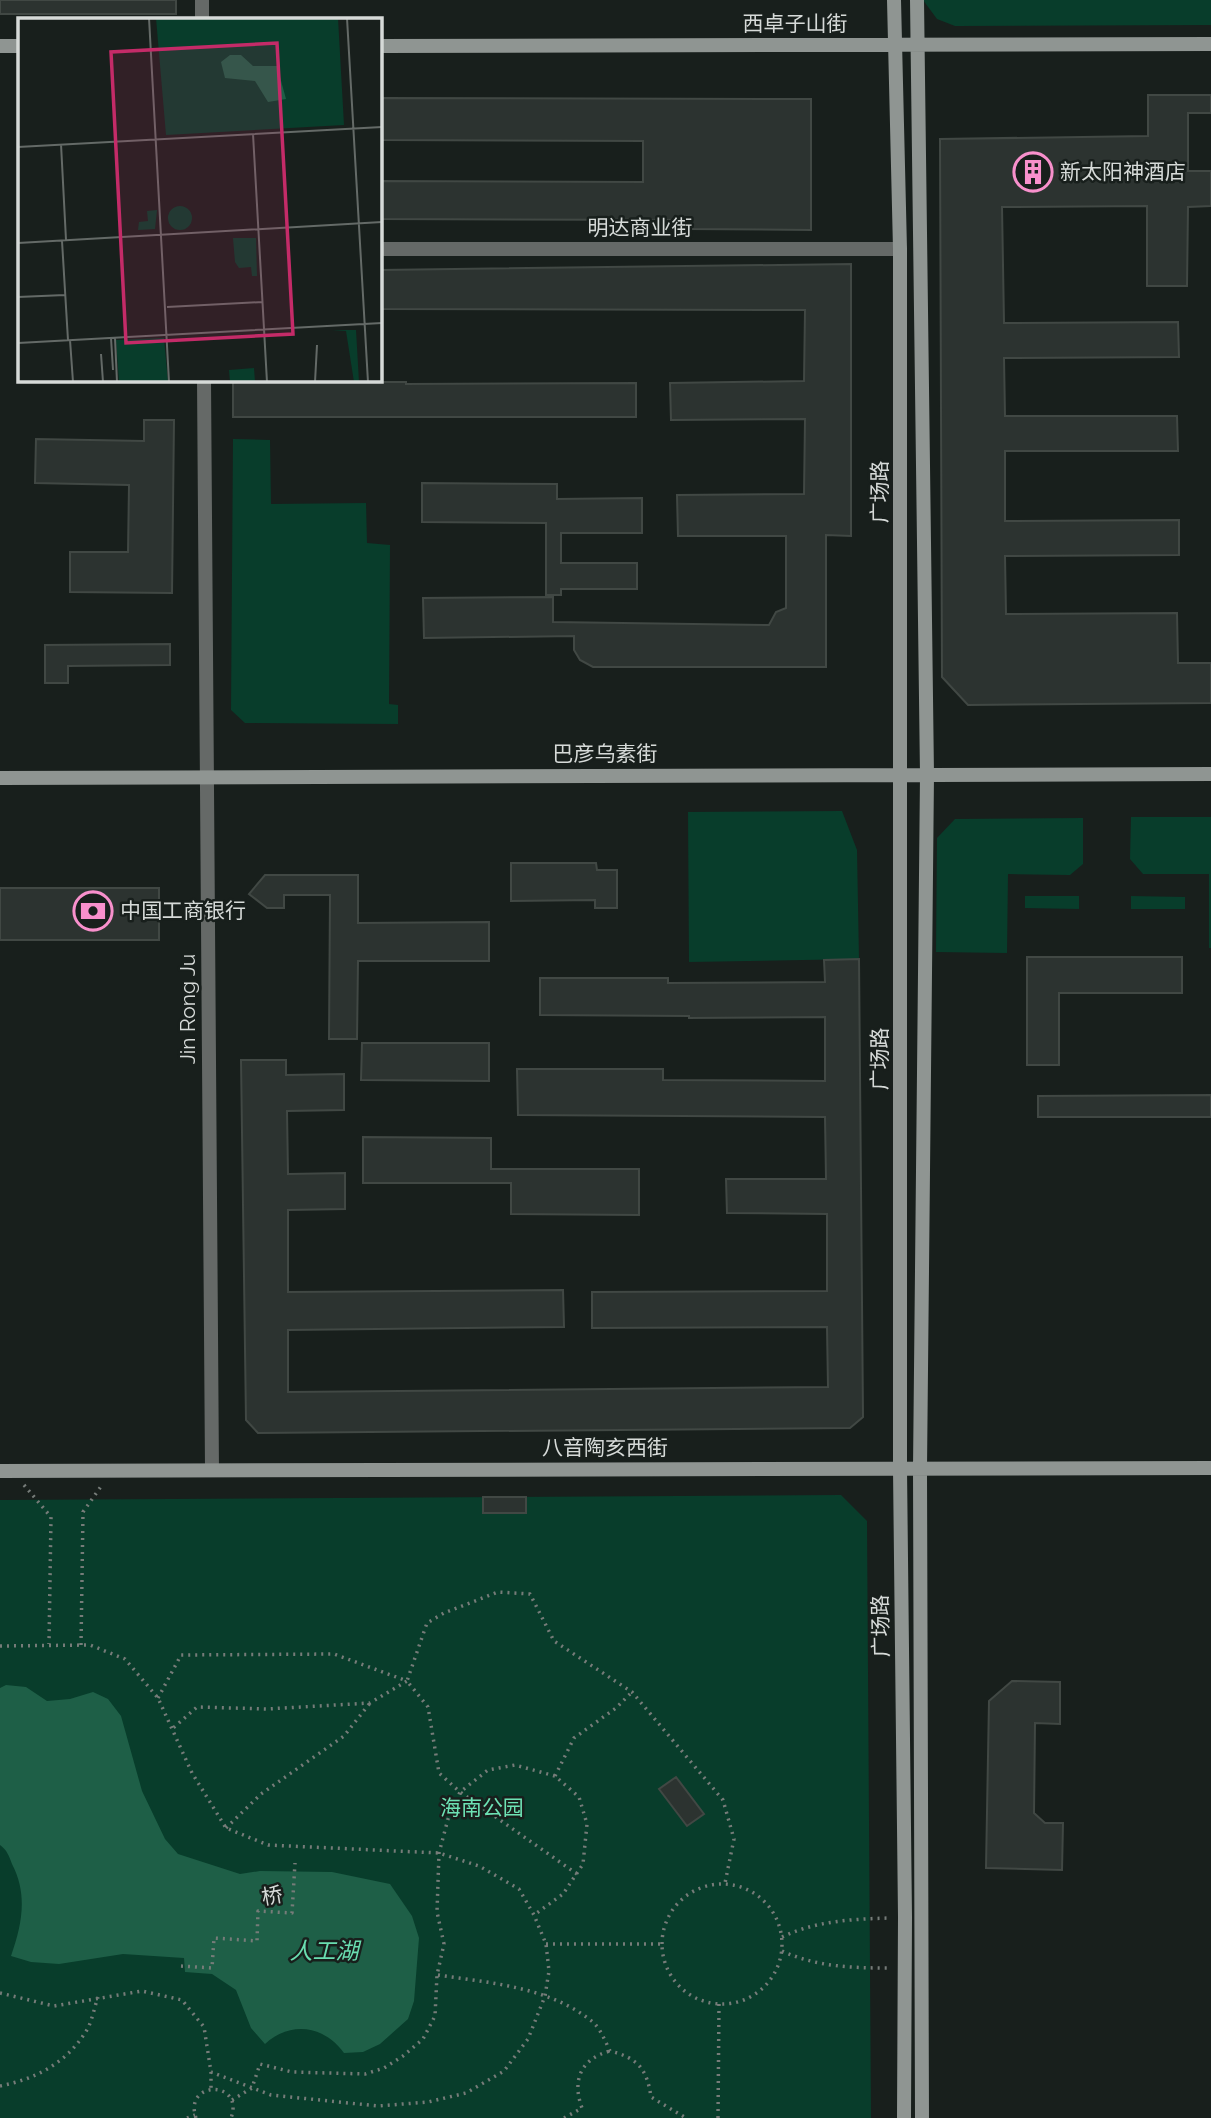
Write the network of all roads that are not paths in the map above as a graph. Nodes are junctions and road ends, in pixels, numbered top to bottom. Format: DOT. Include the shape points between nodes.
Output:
graph roads {
  1 [pos="202,0"];
  2 [pos="894,0"];
  3 [pos="917,0"];
  4 [pos="202,18"];
  5 [pos="894,44"];
  6 [pos="918,44"];
  7 [pos="1211,44"];
  8 [pos="0,46"];
  9 [pos="18,46"];
  10 [pos="382,46"];
  11 [pos="900,248"];
  12 [pos="382,249"];
  13 [pos="204,382"];
  14 [pos="1211,764"];
  15 [pos="0,769"];
  16 [pos="902,770"];
  17 [pos="927,770"];
  18 [pos="207,773"];
  19 [pos="1211,774"];
  20 [pos="0,778"];
  21 [pos="1211,1468"];
  22 [pos="901,1469"];
  23 [pos="920,1469"];
  24 [pos="212,1470"];
  25 [pos="6,1471"];
  26 [pos="904,2118"];
  27 [pos="922,2118"];
  1 -- 4 [label="street"];
  2 -- 5 [label="street, 广场路"];
  3 -- 6 [label="street, 广场路"];
  5 -- 6 [label="street, 西卓子山街"];
  5 -- 10 [label="street, 西卓子山街"];
  5 -- 11 [label="street, 广场路"];
  6 -- 7 [label="street, 西卓子山街"];
  6 -- 17 [label="street, 广场路"];
  8 -- 9 [label="street"];
  11 -- 12 [label="street, 明达商业街"];
  11 -- 16 [label="street, 广场路"];
  13 -- 18 [label="street, Jin Rong Ju"];
  14 -- 17 [label="street, 巴彦乌素街"];
  15 -- 18 [label="street, 巴彦乌素街"];
  16 -- 17 [label="street, 巴彦乌素街"];
  16 -- 18 [label="street, 巴彦乌素街"];
  16 -- 22 [label="street, 广场路"];
  17 -- 19 [label="street, 巴彦乌素街"];
  17 -- 23 [label="street, 广场路"];
  18 -- 20 [label="street, 巴彦乌素街"];
  18 -- 24 [label="street, Jin Rong Ju"];
  21 -- 23 [label="street, 八音陶亥西街"];
  22 -- 23 [label="street, 八音陶亥西街"];
  22 -- 24 [label="street, 八音陶亥西街"];
  22 -- 26 [label="street, 广场路"];
  23 -- 27 [label="street, 广场路"];
  24 -- 25 [label="street, 八音陶亥西街"];
}
